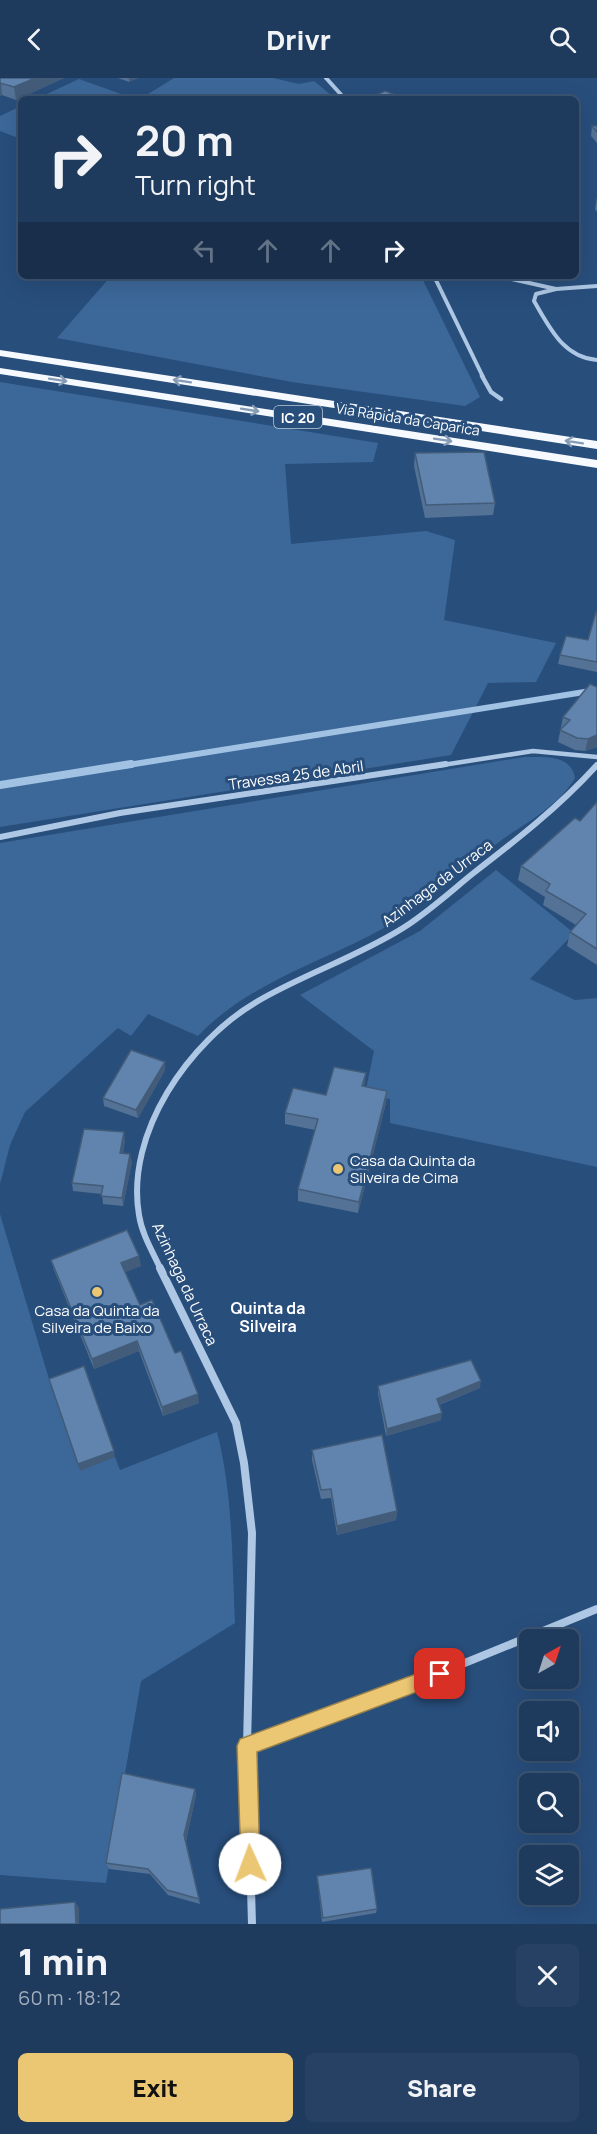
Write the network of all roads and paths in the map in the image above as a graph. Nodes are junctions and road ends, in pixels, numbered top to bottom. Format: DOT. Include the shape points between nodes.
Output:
graph roads {
  1 [pos="326,78"];
  2 [pos="342,96"];
  3 [pos="435,279"];
  4 [pos="510,279"];
  5 [pos="597,286"];
  6 [pos="556,290"];
  7 [pos="0,353"];
  8 [pos="597,360"];
  9 [pos="0,370"];
  10 [pos="501,399"];
  11 [pos="597,445"];
  12 [pos="597,464"];
  13 [pos="597,757"];
  14 [pos="597,765"];
  15 [pos="0,837"];
  16 [pos="597,1609"];
  17 [pos="247,1746"];
  18 [pos="252,1924"];
  1 -- 2 [label="street"];
  3 -- 10 [label="street" via="485,382"];
  4 -- 6 [label="street"];
  5 -- 6 [label="street"];
  6 -- 8 [label="street" via="536,294 534,301 568,352"];
  11 -- 7 [label="highway, Via Rápida da Caparica / IC 20, one-way"];
  9 -- 12 [label="highway, Via Rápida da Caparica / IC 20, one-way"];
  13 -- 15 [label="street, Travessa 25 de Abril" via="533,751 120,813"];
  14 -- 17 [label="street, Azinhaga da Urraca" via="558,808 396,933 299,979 229,1022 185,1065 149,1125 138,1185 138,1211 146,1239 236,1423 244,1463 252,1533"];
  16 -- 17 [label="street" via="387,1695"];
  17 -- 18 [label="street, Azinhaga da Urraca"];
}
